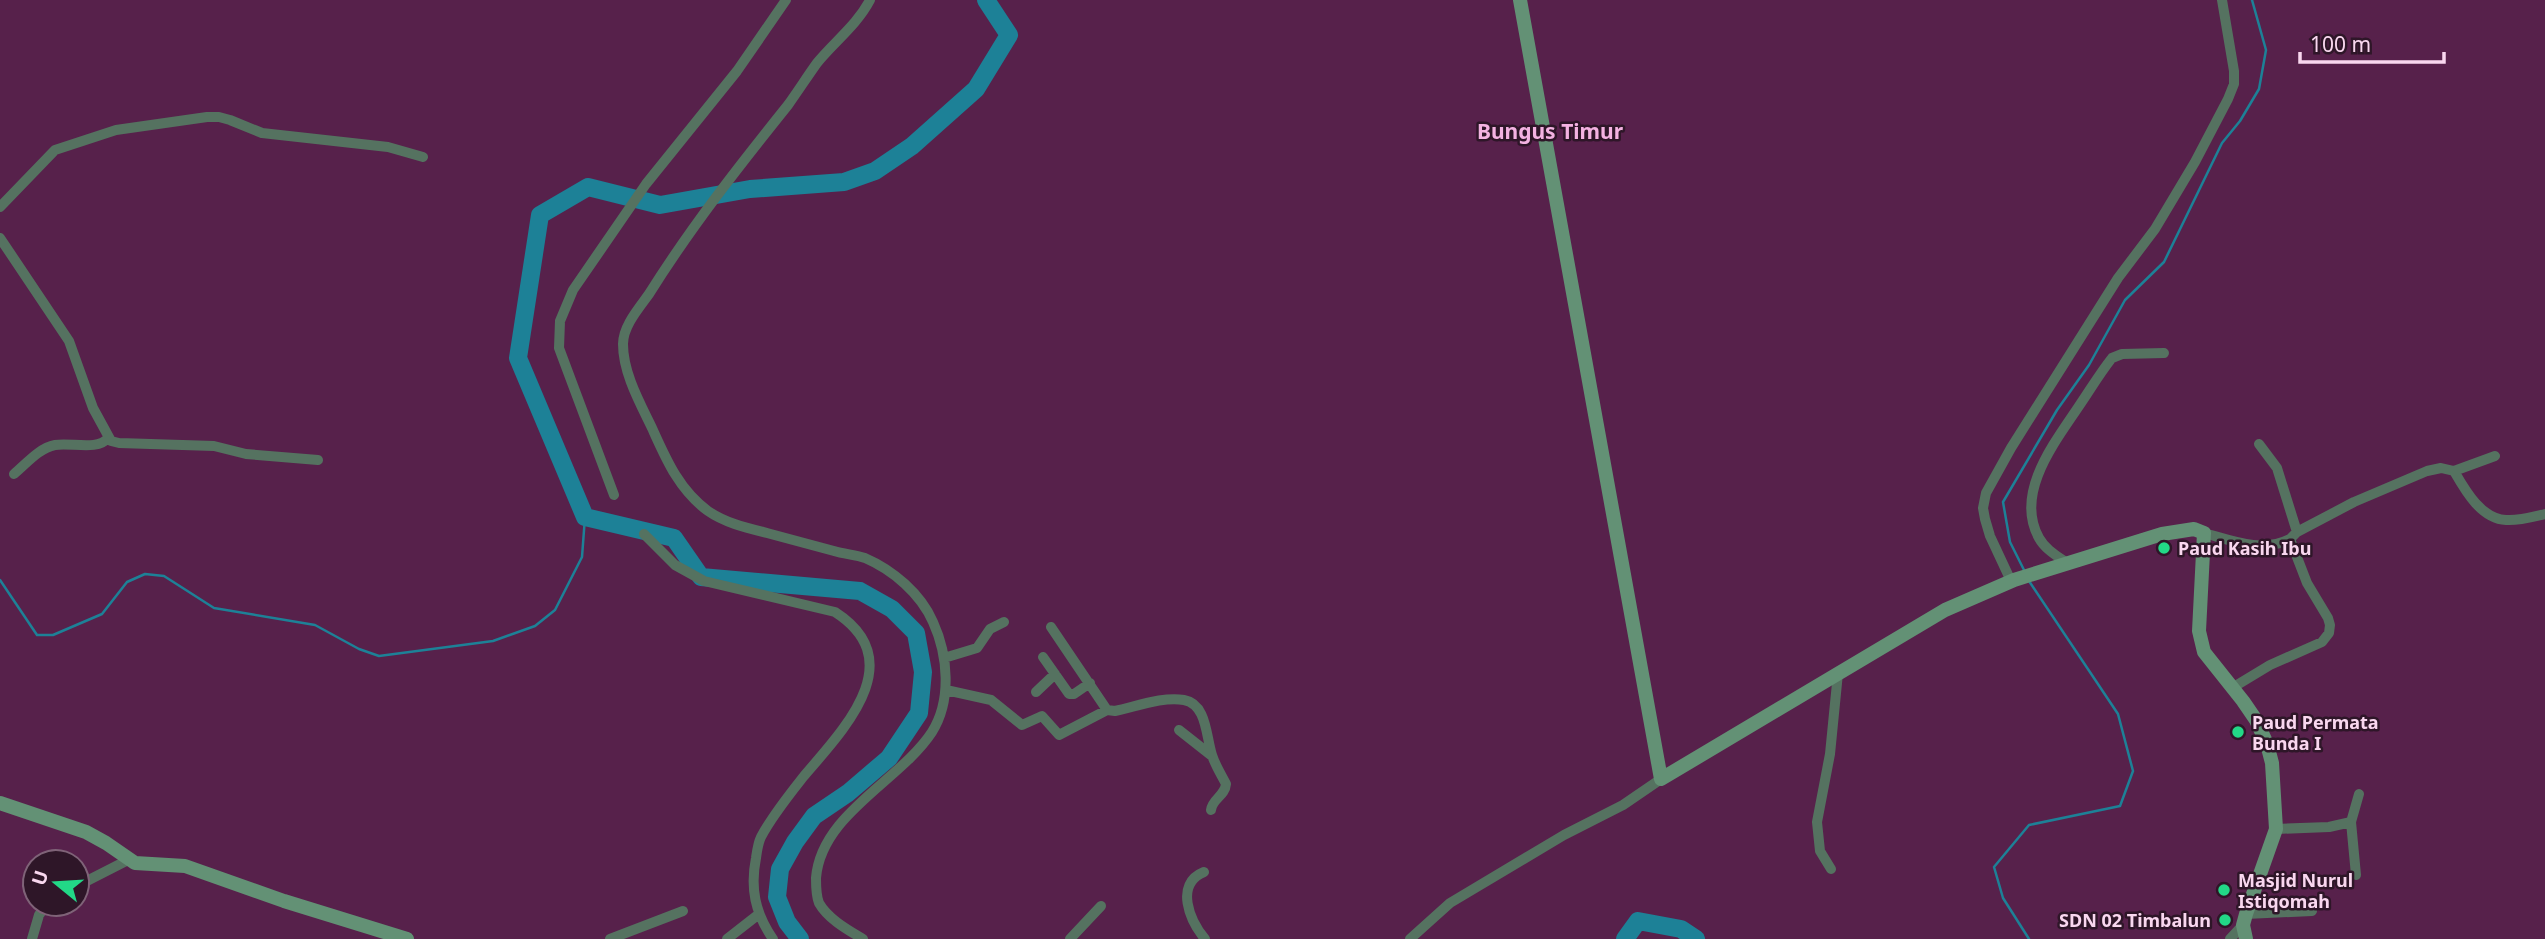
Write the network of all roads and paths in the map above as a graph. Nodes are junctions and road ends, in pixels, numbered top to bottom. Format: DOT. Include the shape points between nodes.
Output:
graph roads {
  1 [pos="786,0"];
  2 [pos="870,0"];
  3 [pos="1520,0"];
  4 [pos="2222,0"];
  5 [pos="423,157"];
  6 [pos="0,208"];
  7 [pos="0,238"];
  8 [pos="2164,353"];
  9 [pos="108,438"];
  10 [pos="2259,444"];
  11 [pos="2495,456"];
  12 [pos="318,460"];
  13 [pos="2454,471"];
  14 [pos="14,474"];
  15 [pos="614,495"];
  16 [pos="2545,514"];
  17 [pos="2204,533"];
  18 [pos="644,534"];
  19 [pos="2294,536"];
  20 [pos="2065,564"];
  21 [pos="2013,580"];
  22 [pos="1004,622"];
  23 [pos="1051,627"];
  24 [pos="1043,657"];
  25 [pos="946,658"];
  26 [pos="1838,673"];
  27 [pos="1055,674"];
  28 [pos="1090,683"];
  29 [pos="2232,688"];
  30 [pos="946,690"];
  31 [pos="1035,691"];
  32 [pos="1107,710"];
  33 [pos="1179,730"];
  34 [pos="1212,756"];
  35 [pos="1661,779"];
  36 [pos="2359,794"];
  37 [pos="0,803"];
  38 [pos="1211,810"];
  39 [pos="2351,822"];
  40 [pos="2276,829"];
  41 [pos="128,860"];
  42 [pos="1831,869"];
  43 [pos="1204,872"];
  44 [pos="2356,875"];
  45 [pos="91,880"];
  46 [pos="1101,906"];
  47 [pos="683,911"];
  48 [pos="2312,911"];
  49 [pos="757,915"];
  50 [pos="38,918"];
  51 [pos="2245,926"];
  52 [pos="32,939"];
  53 [pos="407,939"];
  54 [pos="610,939"];
  55 [pos="727,939"];
  56 [pos="772,939"];
  57 [pos="863,939"];
  58 [pos="1070,939"];
  59 [pos="1205,939"];
  60 [pos="1410,939"];
  61 [pos="2230,939"];
  1 -- 15 [label="street" via="737,71 646,184 573,290 560,321 563,359"];
  2 -- 25 [label="street" via="733,172 627,328 623,343 637,395 672,471 693,498 741,527 865,558 902,581 921,600"];
  3 -- 35 [label="street"];
  4 -- 21 [label="street" via="2234,71 2228,99 2155,229 2118,278 1986,494 1983,508 1990,536"];
  5 -- 6 [label="street" via="388,147 262,133 207,117 116,130 55,150"];
  7 -- 9 [label="street" via="69,341"];
  8 -- 20 [label="street" via="2112,358 2043,460 2035,483 2035,526 2039,539"];
  9 -- 12 [label="street" via="119,443 214,446 246,454"];
  9 -- 14 [label="street" via="98,445 46,447"];
  10 -- 19 [label="street" via="2277,468"];
  11 -- 13 [label="street"];
  13 -- 16 [label="street" via="2467,494 2495,518 2509,521"];
  13 -- 19 [label="street" via="2427,471 2354,502"];
  17 -- 19 [label="street" via="2258,546 2273,546"];
  17 -- 20 [label="street" via="2194,529 2162,534"];
  17 -- 29 [label="street" via="2201,643"];
  18 -- 49 [label="street" via="663,555 704,581 835,612 853,623 862,636 871,665 864,694 834,742 759,839 752,881"];
  19 -- 29 [label="street" via="2308,583 2328,618 2329,633 2322,642"];
  20 -- 21 [label="street"];
  21 -- 26 [label="street" via="1945,610"];
  22 -- 25 [label="street" via="990,629 980,645"];
  23 -- 28 [label="street"];
  24 -- 27 [label="street"];
  25 -- 30 [label="street"];
  26 -- 35 [label="street"];
  26 -- 42 [label="street" via="1817,822 1820,851"];
  27 -- 28 [label="street" via="1071,695"];
  27 -- 31 [label="street"];
  28 -- 32 [label="street"];
  29 -- 40 [label="street" via="2267,744"];
  30 -- 32 [label="street" via="991,701 1022,725 1042,716 1059,735"];
  30 -- 57 [label="street" via="932,733 901,768 861,800 817,864 819,902 832,918"];
  32 -- 34 [label="street" via="1187,700 1205,723"];
  33 -- 34 [label="street"];
  34 -- 38 [label="street" via="1226,784"];
  35 -- 60 [label="street" via="1450,903"];
  36 -- 39 [label="street"];
  37 -- 41 [label="street" via="86,832"];
  39 -- 40 [label="street"];
  39 -- 44 [label="street"];
  40 -- 51 [label="street"];
  41 -- 45 [label="street"];
  41 -- 53 [label="street" via="186,866"];
  43 -- 59 [label="street" via="1192,880 1187,900 1191,919"];
  46 -- 58 [label="street"];
  47 -- 54 [label="street"];
  48 -- 51 [label="street"];
  49 -- 55 [label="street"];
  49 -- 56 [label="street"];
  50 -- 52 [label="street"];
  51 -- 61 [label="street"];
}
